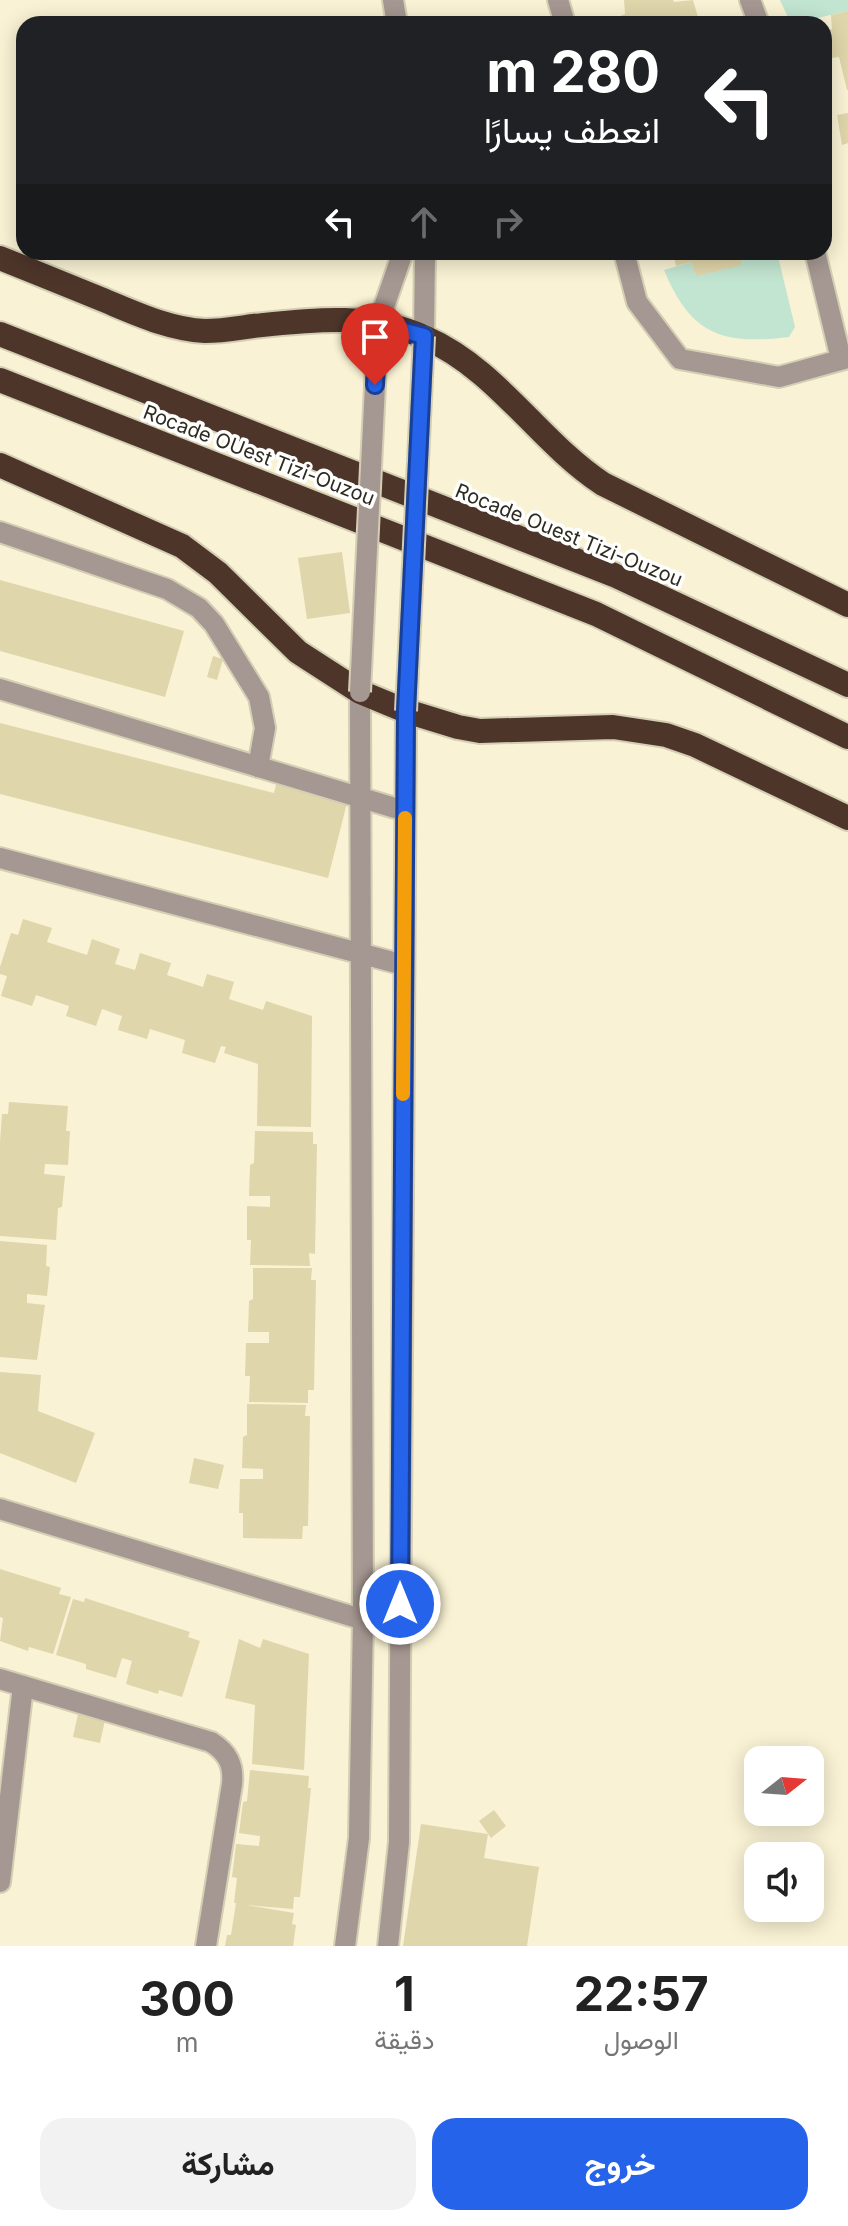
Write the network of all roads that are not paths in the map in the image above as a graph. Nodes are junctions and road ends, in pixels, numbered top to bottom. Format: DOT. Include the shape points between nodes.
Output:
graph roads {
  1 [pos="0,258"];
  2 [pos="400,260"];
  3 [pos="425,260"];
  4 [pos="626,260"];
  5 [pos="817,260"];
  6 [pos="378,324"];
  7 [pos="0,334"];
  8 [pos="424,336"];
  9 [pos="845,358"];
  10 [pos="0,380"];
  11 [pos="0,465"];
  12 [pos="0,532"];
  13 [pos="848,605"];
  14 [pos="848,685"];
  15 [pos="0,689"];
  16 [pos="360,692"];
  17 [pos="406,711"];
  18 [pos="848,737"];
  19 [pos="258,767"];
  20 [pos="359,797"];
  21 [pos="405,811"];
  22 [pos="848,818"];
  23 [pos="0,858"];
  24 [pos="360,953"];
  25 [pos="404,965"];
  26 [pos="0,1509"];
  27 [pos="363,1620"];
  28 [pos="400,1631"];
  29 [pos="0,1679"];
  30 [pos="23,1686"];
  31 [pos="0,1882"];
  32 [pos="206,1946"];
  33 [pos="345,1946"];
  34 [pos="388,1946"];
  1 -- 6 [label="highway" via="186,328 207,331 325,319"];
  2 -- 6 [label="street"];
  3 -- 8 [label="street"];
  4 -- 9 [label="street" via="637,302 680,359 779,377"];
  5 -- 9 [label="street"];
  6 -- 8 [label="highway"];
  6 -- 16 [label="street, bridge"];
  7 -- 14 [label="highway, Rocade Ouest Tizi-Ouzou" via="614,575"];
  8 -- 13 [label="highway" via="476,368 603,484"];
  8 -- 17 [label="street, bridge"];
  10 -- 18 [label="highway, Rocade OUest Tizi-Ouzou" via="596,614"];
  11 -- 16 [label="highway" via="182,546 218,573 298,652"];
  12 -- 19 [label="street" via="167,589 199,608 259,697 265,728"];
  15 -- 19 [label="street"];
  16 -- 17 [label="highway"];
  16 -- 20 [label="street"];
  17 -- 21 [label="street"];
  17 -- 22 [label="highway" via="480,731 613,727 666,735"];
  19 -- 20 [label="street"];
  20 -- 21 [label="street"];
  20 -- 24 [label="street"];
  21 -- 25 [label="street"];
  23 -- 24 [label="street"];
  24 -- 25 [label="street"];
  24 -- 27 [label="street"];
  25 -- 28 [label="street"];
  26 -- 27 [label="street"];
  27 -- 28 [label="street"];
  27 -- 33 [label="street" via="359,1838"];
  28 -- 34 [label="street" via="399,1842"];
  29 -- 30 [label="street"];
  30 -- 31 [label="street"];
  30 -- 32 [label="street" via="211,1742 228,1757 232,1784"];
}
